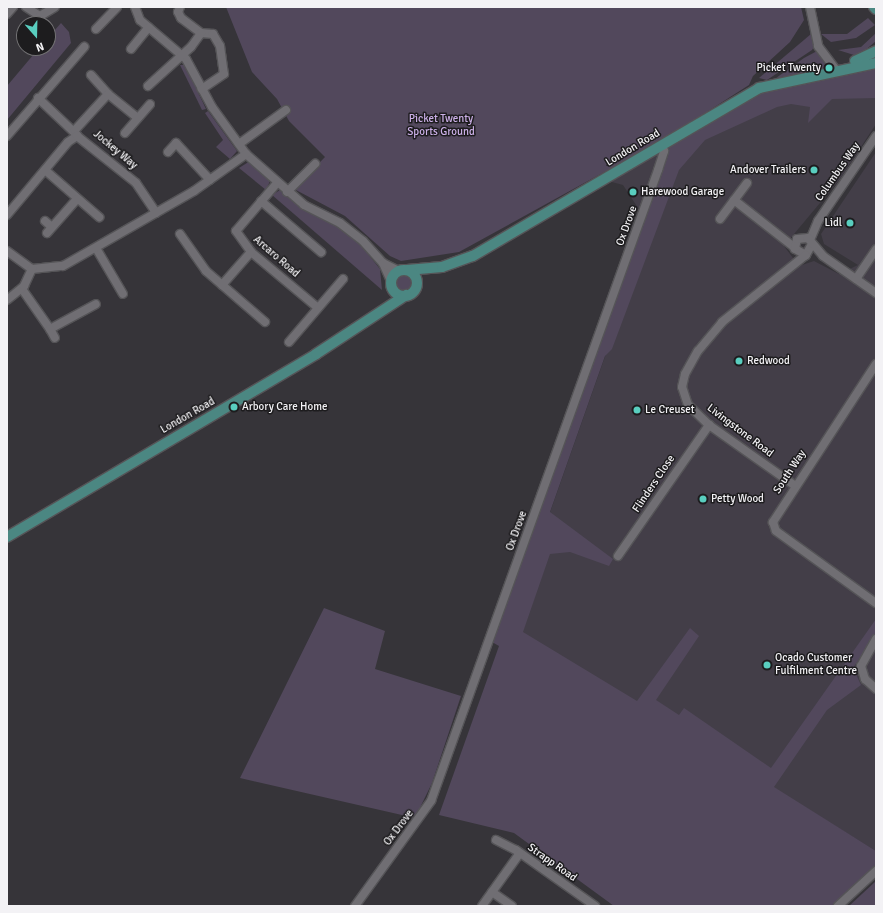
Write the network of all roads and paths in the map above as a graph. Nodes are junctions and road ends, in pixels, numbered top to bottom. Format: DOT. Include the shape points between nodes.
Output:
graph roads {
  1 [pos="13,7"];
  2 [pos="26,7"];
  3 [pos="55,7"];
  4 [pos="115,7"];
  5 [pos="131,7"];
  6 [pos="135,7"];
  7 [pos="180,7"];
  8 [pos="810,7"];
  9 [pos="7,14"];
  10 [pos="149,27"];
  11 [pos="96,29"];
  12 [pos="201,33"];
  13 [pos="84,47"];
  14 [pos="131,49"];
  15 [pos="876,51"];
  16 [pos="183,55"];
  17 [pos="876,62"];
  18 [pos="849,66"];
  19 [pos="836,70"];
  20 [pos="91,75"];
  21 [pos="148,86"];
  22 [pos="202,89"];
  23 [pos="108,94"];
  24 [pos="38,98"];
  25 [pos="150,104"];
  26 [pos="286,110"];
  27 [pos="138,118"];
  28 [pos="76,133"];
  29 [pos="125,133"];
  30 [pos="7,136"];
  31 [pos="876,136"];
  32 [pos="238,144"];
  33 [pos="662,145"];
  34 [pos="168,152"];
  35 [pos="246,154"];
  36 [pos="315,164"];
  37 [pos="45,170"];
  38 [pos="210,180"];
  39 [pos="277,183"];
  40 [pos="747,183"];
  41 [pos="287,192"];
  42 [pos="78,199"];
  43 [pos="734,200"];
  44 [pos="261,201"];
  45 [pos="156,213"];
  46 [pos="7,215"];
  47 [pos="99,217"];
  48 [pos="720,219"];
  49 [pos="45,221"];
  50 [pos="180,234"];
  51 [pos="802,243"];
  52 [pos="96,248"];
  53 [pos="876,249"];
  54 [pos="7,251"];
  55 [pos="252,252"];
  56 [pos="321,252"];
  57 [pos="808,254"];
  58 [pos="823,256"];
  59 [pos="383,263"];
  60 [pos="793,267"];
  61 [pos="436,268"];
  62 [pos="32,269"];
  63 [pos="403,270"];
  64 [pos="343,279"];
  65 [pos="856,279"];
  66 [pos="391,284"];
  67 [pos="416,284"];
  68 [pos="222,285"];
  69 [pos="22,289"];
  70 [pos="876,293"];
  71 [pos="123,294"];
  72 [pos="406,295"];
  73 [pos="7,300"];
  74 [pos="96,304"];
  75 [pos="318,308"];
  76 [pos="380,313"];
  77 [pos="265,322"];
  78 [pos="50,329"];
  79 [pos="55,338"];
  80 [pos="289,342"];
  81 [pos="876,364"];
  82 [pos="709,424"];
  83 [pos="794,485"];
  84 [pos="7,537"];
  85 [pos="618,556"];
  86 [pos="876,603"];
  87 [pos="876,639"];
  88 [pos="876,689"];
  89 [pos="496,840"];
  90 [pos="520,853"];
  91 [pos="876,871"];
  92 [pos="492,892"];
  93 [pos="354,906"];
  94 [pos="482,906"];
  95 [pos="512,906"];
  96 [pos="594,906"];
  97 [pos="838,906"];
  1 -- 9 [label="street"];
  2 -- 3 [label="street" via="40,16"];
  4 -- 11 [label="street"];
  5 -- 6 [label="street"];
  6 -- 10 [label="street" via="140,20"];
  7 -- 12 [label="street" via="179,15"];
  8 -- 19 [label="street" via="818,46"];
  10 -- 14 [label="street"];
  10 -- 16 [label="street"];
  12 -- 16 [label="street"];
  12 -- 22 [label="street" via="210,32 217,39 224,74"];
  13 -- 24 [label="street"];
  15 -- 18 [label="main road, London Road"];
  16 -- 21 [label="street"];
  16 -- 22 [label="street"];
  17 -- 18 [label="main road, London Road"];
  18 -- 19 [label="main road, London Road"];
  19 -- 33 [label="main road, London Road" via="759,88"];
  20 -- 23 [label="street"];
  22 -- 32 [label="street"];
  23 -- 27 [label="street"];
  23 -- 28 [label="street"];
  24 -- 28 [label="street"];
  24 -- 30 [label="street"];
  25 -- 27 [label="street"];
  26 -- 32 [label="street"];
  27 -- 29 [label="street"];
  28 -- 37 [label="street, Jockey Way"];
  28 -- 45 [label="street, Jockey Way" via="136,182"];
  31 -- 51 [label="street, Columbus Way"];
  32 -- 35 [label="street"];
  33 -- 61 [label="main road, London Road" via="473,256"];
  33 -- 93 [label="street, Ox Drove" via="664,151 658,170 431,800"];
  34 -- 38 [label="street" via="176,143"];
  35 -- 38 [label="street"];
  35 -- 39 [label="street"];
  36 -- 41 [label="street"];
  37 -- 42 [label="street"];
  37 -- 46 [label="street, Jockey Way"];
  38 -- 45 [label="street"];
  39 -- 41 [label="street"];
  39 -- 44 [label="street, Arcaro Road"];
  40 -- 43 [label="street"];
  41 -- 59 [label="street" via="350,231"];
  42 -- 47 [label="street"];
  42 -- 49 [label="street" via="50,230"];
  43 -- 48 [label="street"];
  43 -- 51 [label="street" via="781,234"];
  44 -- 55 [label="street, Arcaro Road" via="235,229"];
  44 -- 56 [label="street"];
  45 -- 52 [label="street"];
  50 -- 68 [label="street" via="197,261"];
  51 -- 57 [label="street"];
  51 -- 57 [label="street"];
  51 -- 58 [label="street"];
  51 -- 60 [label="street"];
  52 -- 62 [label="street" via="58,268"];
  52 -- 71 [label="street"];
  53 -- 65 [label="street"];
  54 -- 62 [label="street"];
  55 -- 68 [label="street"];
  55 -- 75 [label="street, Arcaro Road"];
  57 -- 58 [label="street"];
  57 -- 60 [label="street, Livingstone Road"];
  58 -- 65 [label="street"];
  59 -- 63 [label="street"];
  59 -- 66 [label="street"];
  60 -- 82 [label="street, Livingstone Road" via="732,312 688,367 683,394 688,405"];
  61 -- 63 [label="main road, London Road"];
  61 -- 67 [label="main road, London Road"];
  62 -- 69 [label="street"];
  63 -- 66 [label="main road"];
  63 -- 67 [label="main road" via="414,275"];
  64 -- 75 [label="street"];
  65 -- 70 [label="street"];
  66 -- 72 [label="main road" via="395,293"];
  66 -- 76 [label="main road"];
  67 -- 72 [label="main road, London Road"];
  68 -- 77 [label="street"];
  69 -- 73 [label="street"];
  69 -- 78 [label="street"];
  72 -- 76 [label="main road, London Road"];
  74 -- 78 [label="street"];
  75 -- 80 [label="street"];
  76 -- 84 [label="main road, London Road"];
  78 -- 79 [label="street"];
  81 -- 83 [label="street, South Way"];
  82 -- 83 [label="street, Livingstone Road"];
  82 -- 85 [label="street, Flinders Close"];
  83 -- 86 [label="street, South Way" via="774,517 776,531"];
  87 -- 88 [label="street" via="861,666 865,679"];
  89 -- 90 [label="street, Strapp Road"];
  90 -- 92 [label="street"];
  90 -- 96 [label="street, Strapp Road"];
  91 -- 97 [label="street"];
  92 -- 94 [label="street"];
  92 -- 95 [label="street"];
}
